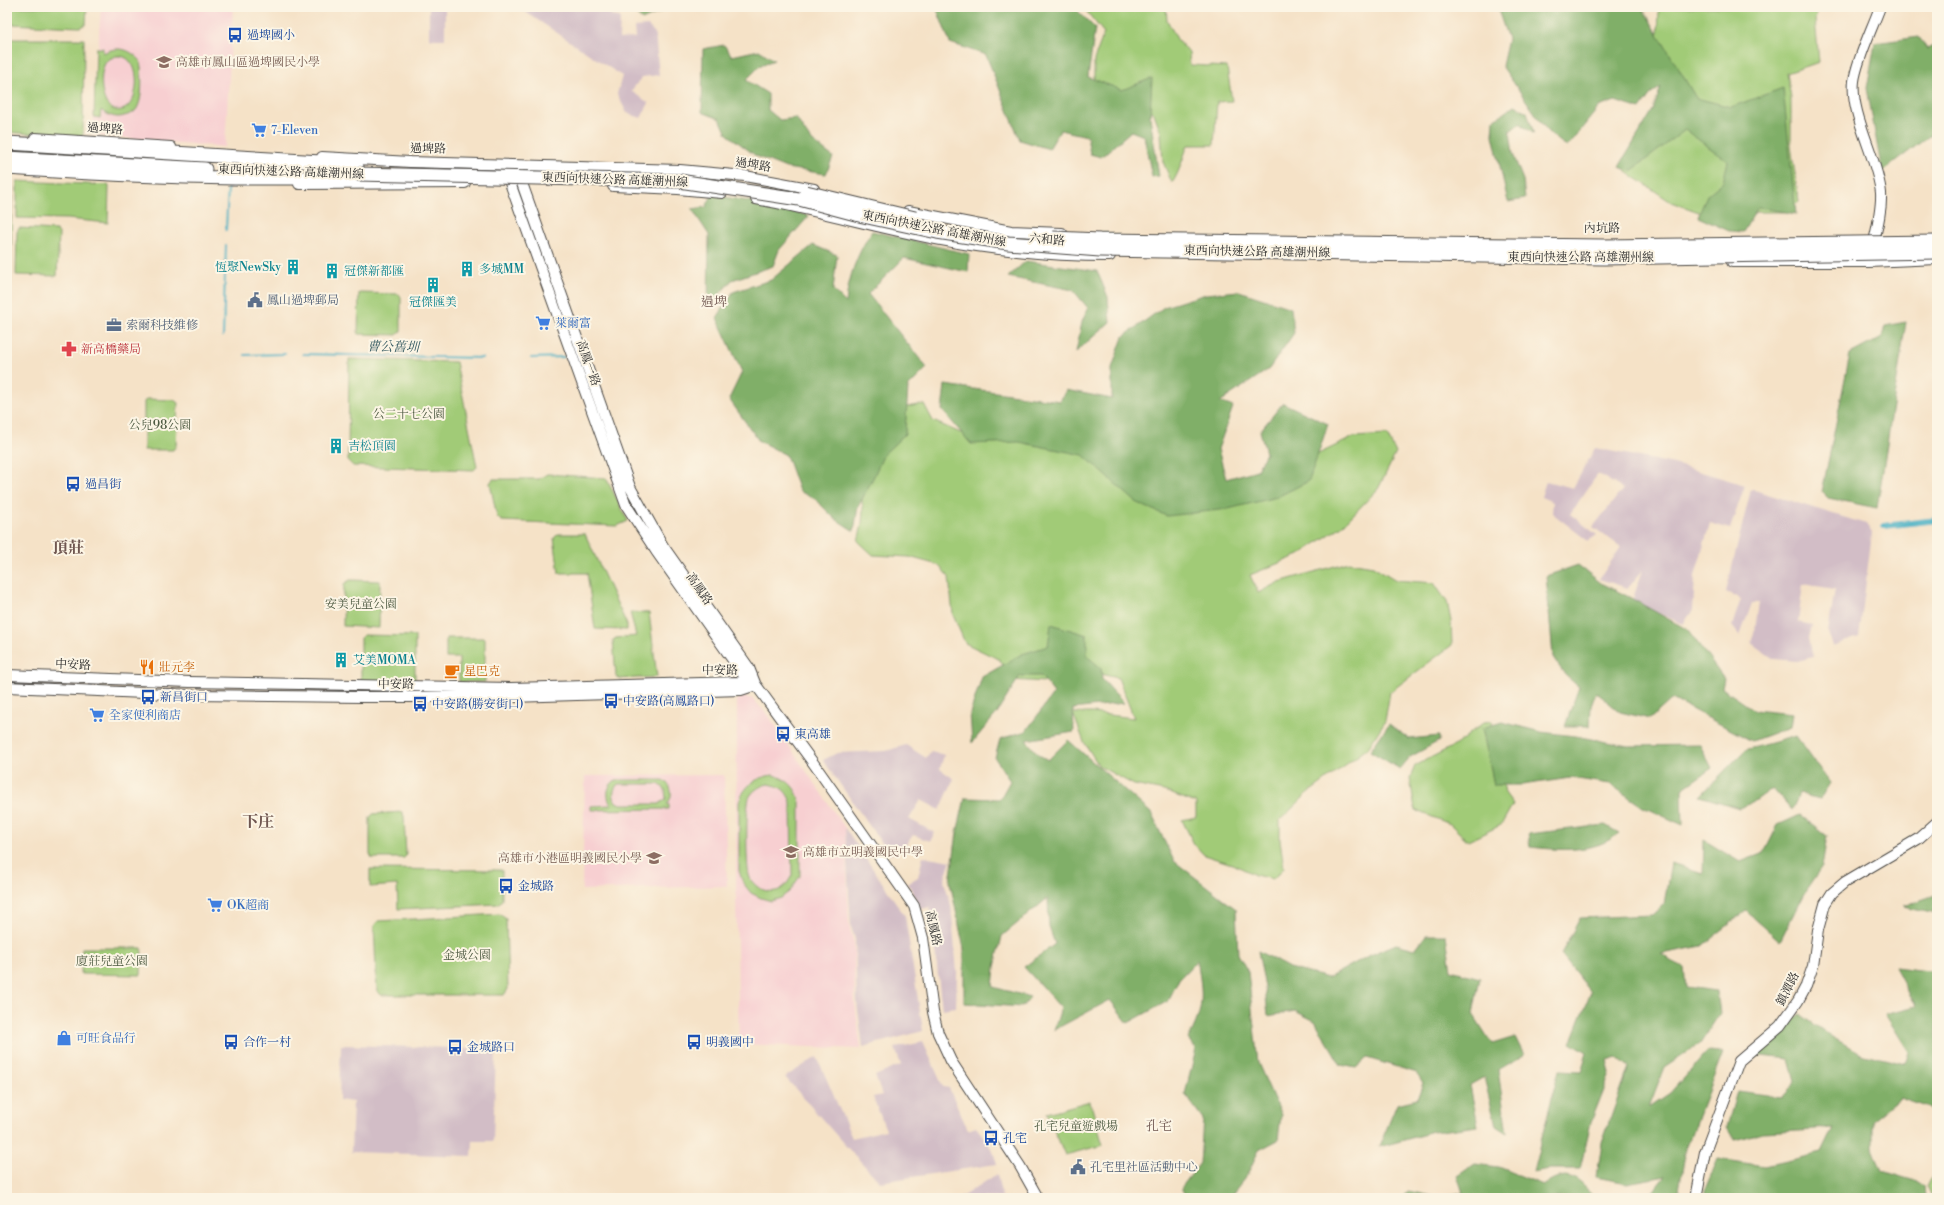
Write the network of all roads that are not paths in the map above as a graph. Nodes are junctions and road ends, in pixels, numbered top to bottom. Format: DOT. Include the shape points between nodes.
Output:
graph roads {
  1 [pos="1880,7"];
  2 [pos="7,137"];
  3 [pos="7,143"];
  4 [pos="7,150"];
  5 [pos="7,158"];
  6 [pos="499,164"];
  7 [pos="514,164"];
  8 [pos="7,168"];
  9 [pos="357,170"];
  10 [pos="7,174"];
  11 [pos="510,183"];
  12 [pos="523,183"];
  13 [pos="847,197"];
  14 [pos="1267,237"];
  15 [pos="1937,237"];
  16 [pos="1874,240"];
  17 [pos="1937,242"];
  18 [pos="1937,252"];
  19 [pos="1937,259"];
  20 [pos="1869,262"];
  21 [pos="637,500"];
  22 [pos="626,505"];
  23 [pos="7,676"];
  24 [pos="756,685"];
  25 [pos="7,687"];
  26 [pos="1937,822"];
  27 [pos="1038,1198"];
  28 [pos="1696,1198"];
  1 -- 16 [label="street" via="1854,81 1854,98 1881,193"];
  2 -- 6 [label="street, 過埤路" via="410,162"];
  3 -- 9 [label="highway" via="321,162"];
  4 -- 9 [label="highway, 東西向快速公路 高雄潮州線"];
  5 -- 9 [label="highway, 東西向快速公路 高雄潮州線" via="268,172"];
  6 -- 7 [label="street, 過埤路"];
  6 -- 11 [label="street, 高鳳一路"];
  7 -- 12 [label="street, 高鳳一路"];
  7 -- 13 [label="street, 過埤路" via="680,170 744,176"];
  8 -- 9 [label="highway" via="114,175 321,178"];
  9 -- 17 [label="highway, 東西向快速公路 高雄潮州線, bridge" via="679,173 734,179 801,191 938,224 1018,236 1100,240 1603,246"];
  9 -- 18 [label="highway, 東西向快速公路 高雄潮州線, bridge" via="679,181 799,199 944,233 1008,243 1100,250 1604,258"];
  10 -- 11 [label="street" via="243,184"];
  11 -- 12 [label="street"];
  11 -- 22 [label="street, 高鳳一路"];
  12 -- 20 [label="street, 六和路" via="678,189 732,194 936,239 1007,250 1098,256 1604,262"];
  12 -- 21 [label="street, 高鳳一路" via="622,465"];
  13 -- 14 [label="street, 六和路" via="938,218 1012,231"];
  14 -- 16 [label="street, 內坑路" via="1603,241"];
  15 -- 16 [label="street, 內坑路"];
  16 -- 20 [label="street"];
  19 -- 20 [label="street"];
  21 -- 24 [label="street, 高鳳路" via="663,546 749,668"];
  22 -- 24 [label="street, 高鳳路" via="742,673"];
  23 -- 24 [label="street, 中安路" via="511,688 740,682"];
  24 -- 25 [label="street, 中安路" via="741,690 511,697 190,695"];
  24 -- 27 [label="street, 高鳳路" via="914,906 923,938 933,1012 944,1047"];
  26 -- 28 [label="street, 鎮潭路" via="1918,839 1845,882 1832,893 1825,904 1818,930 1813,966 1798,1001 1780,1026 1739,1062 1705,1152"];
}
